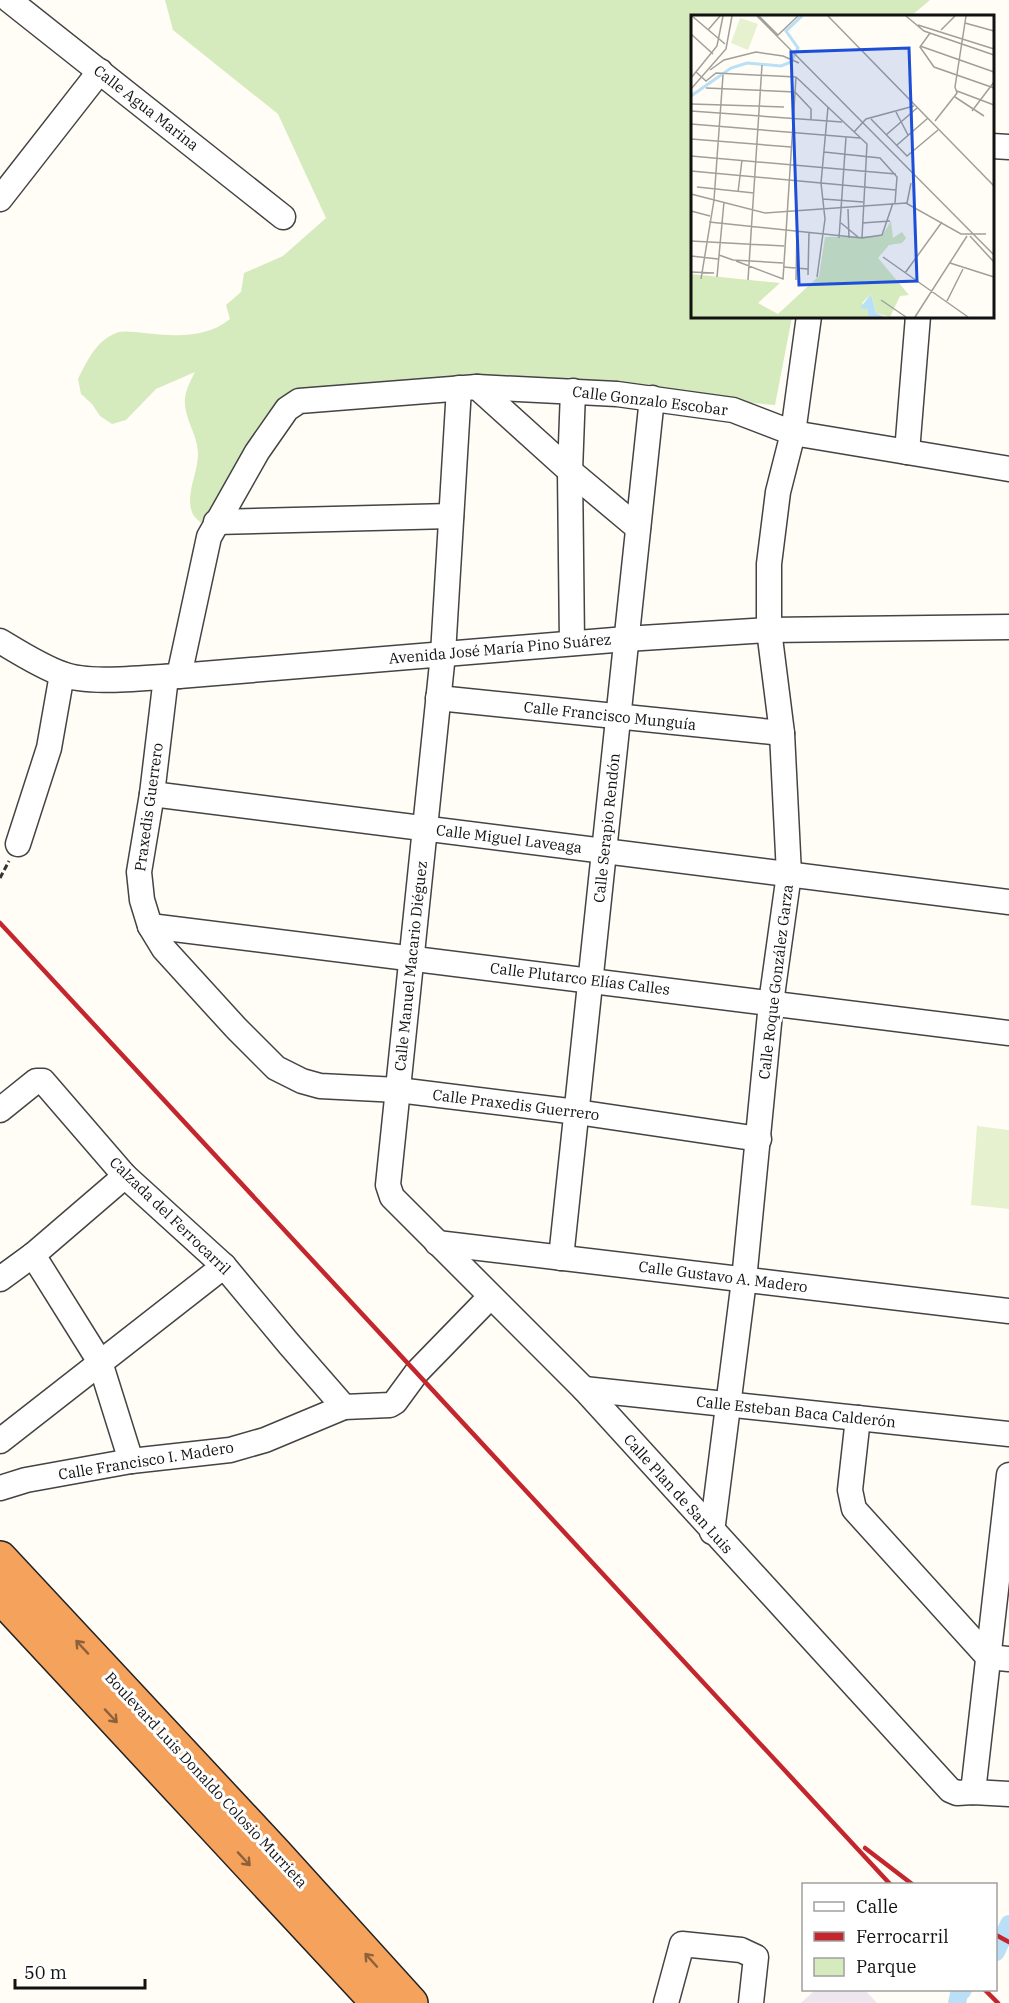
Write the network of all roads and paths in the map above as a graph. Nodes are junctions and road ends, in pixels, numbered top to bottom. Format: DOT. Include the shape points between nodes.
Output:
graph roads {
  1 [pos="9,0"];
  2 [pos="100,71"];
  3 [pos="994,146"];
  4 [pos="1009,147"];
  5 [pos="0,199"];
  6 [pos="283,216"];
  7 [pos="809,318"];
  8 [pos="918,318"];
  9 [pos="468,387"];
  10 [pos="573,391"];
  11 [pos="652,398"];
  12 [pos="286,409"];
  13 [pos="793,433"];
  14 [pos="907,452"];
  15 [pos="1009,469"];
  16 [pos="570,471"];
  17 [pos="451,516"];
  18 [pos="216,522"];
  19 [pos="638,528"];
  20 [pos="1009,627"];
  21 [pos="769,630"];
  22 [pos="626,639"];
  23 [pos="0,641"];
  24 [pos="572,644"];
  25 [pos="443,654"];
  26 [pos="62,674"];
  27 [pos="166,676"];
  28 [pos="438,698"];
  29 [pos="618,717"];
  30 [pos="782,733"];
  31 [pos="152,794"];
  32 [pos="425,828"];
  33 [pos="18,844"];
  34 [pos="604,851"];
  35 [pos="789,874"];
  36 [pos="1009,902"];
  37 [pos="150,926"];
  38 [pos="411,958"];
  39 [pos="591,981"];
  40 [pos="771,1003"];
  41 [pos="1009,1033"];
  42 [pos="276,1068"];
  43 [pos="398,1090"];
  44 [pos="0,1110"];
  45 [pos="577,1112"];
  46 [pos="759,1139"];
  47 [pos="125,1176"];
  48 [pos="388,1185"];
  49 [pos="437,1243"];
  50 [pos="33,1255"];
  51 [pos="561,1258"];
  52 [pos="224,1266"];
  53 [pos="0,1280"];
  54 [pos="744,1280"];
  55 [pos="490,1297"];
  56 [pos="1009,1311"];
  57 [pos="100,1362"];
  58 [pos="584,1389"];
  59 [pos="729,1404"];
  60 [pos="344,1407"];
  61 [pos="858,1418"];
  62 [pos="1009,1434"];
  63 [pos="0,1440"];
  64 [pos="131,1461"];
  65 [pos="1009,1474"];
  66 [pos="0,1488"];
  67 [pos="712,1532"];
  68 [pos="0,1558"];
  69 [pos="2,1600"];
  70 [pos="999,1658"];
  71 [pos="973,1792"];
  72 [pos="1009,1794"];
  73 [pos="378,2003"];
  74 [pos="411,2003"];
  75 [pos="666,2003"];
  76 [pos="751,2003"];
  1 -- 2 [label="street, Calle Agua Marina"];
  2 -- 5 [label="street"];
  2 -- 6 [label="street, Calle Agua Marina"];
  3 -- 4 [label="street"];
  7 -- 13 [label="street, Calle Roque González Garza"];
  8 -- 14 [label="street"];
  9 -- 10 [label="street, Calle Gonzalo Escobar"];
  9 -- 12 [label="street, Calle Gonzalo Escobar" via="298,401"];
  9 -- 16 [label="street"];
  9 -- 17 [label="street, Calle Manuel Macario Diéguez"];
  10 -- 11 [label="street, Calle Gonzalo Escobar"];
  10 -- 16 [label="street"];
  11 -- 13 [label="street, Calle Gonzalo Escobar" via="733,410"];
  11 -- 19 [label="street, Calle Serapio Rendón"];
  12 -- 18 [label="street, Praxedis Guerrero"];
  13 -- 14 [label="street, Calle Gonzalo Escobar"];
  13 -- 21 [label="street, Calle Roque González Garza" via="778,492"];
  14 -- 15 [label="street, Calle Gonzalo Escobar"];
  16 -- 19 [label="street"];
  16 -- 24 [label="street"];
  17 -- 18 [label="street"];
  17 -- 25 [label="street, Calle Manuel Macario Diéguez"];
  18 -- 27 [label="street, Praxedis Guerrero"];
  19 -- 22 [label="street, Calle Serapio Rendón"];
  20 -- 21 [label="street, Avenida José María Pino Suárez"];
  21 -- 22 [label="street, Avenida José María Pino Suárez"];
  21 -- 30 [label="street, Calle Roque González Garza"];
  22 -- 24 [label="street, Avenida José María Pino Suárez"];
  22 -- 29 [label="street, Calle Serapio Rendón"];
  23 -- 26 [label="street, Avenida José María Pino Suárez"];
  24 -- 25 [label="street, Avenida José María Pino Suárez"];
  25 -- 27 [label="street, Avenida José María Pino Suárez"];
  25 -- 28 [label="street, Calle Manuel Macario Diéguez"];
  26 -- 27 [label="street, Avenida José María Pino Suárez" via="87,679"];
  26 -- 33 [label="street" via="49,748"];
  27 -- 31 [label="street, Praxedis Guerrero"];
  28 -- 29 [label="street, Calle Francisco Munguía"];
  28 -- 32 [label="street, Calle Manuel Macario Diéguez"];
  29 -- 30 [label="street, Calle Francisco Munguía"];
  29 -- 34 [label="street, Calle Serapio Rendón"];
  30 -- 35 [label="street, Calle Roque González Garza"];
  31 -- 32 [label="street, Calle Miguel Laveaga"];
  31 -- 37 [label="street, Praxedis Guerrero" via="139,872"];
  32 -- 34 [label="street, Calle Miguel Laveaga"];
  32 -- 38 [label="street, Calle Manuel Macario Diéguez"];
  34 -- 35 [label="street, Calle Miguel Laveaga"];
  34 -- 39 [label="street, Calle Serapio Rendón"];
  35 -- 36 [label="street, Calle Miguel Laveaga"];
  35 -- 40 [label="street, Calle Roque González Garza"];
  37 -- 38 [label="street, Calle Plutarco Elías Calles"];
  37 -- 42 [label="street, Praxedis Guerrero" via="164,949"];
  38 -- 39 [label="street, Calle Plutarco Elías Calles"];
  38 -- 43 [label="street, Calle Manuel Macario Diéguez"];
  39 -- 40 [label="street, Calle Plutarco Elías Calles"];
  39 -- 45 [label="street, Calle Serapio Rendón"];
  40 -- 41 [label="street, Calle Plutarco Elías Calles"];
  40 -- 46 [label="street, Calle Roque González Garza"];
  42 -- 43 [label="street, Calle Praxedis Guerrero" via="310,1084"];
  43 -- 45 [label="street, Calle Praxedis Guerrero"];
  43 -- 48 [label="street, Calle Manuel Macario Diéguez"];
  44 -- 47 [label="street, Calzada del Ferrocarril" via="36,1081 43,1081"];
  45 -- 46 [label="street, Calle Praxedis Guerrero"];
  45 -- 51 [label="street, Calle Serapio Rendón"];
  46 -- 54 [label="street, Calle Roque González Garza"];
  47 -- 50 [label="street"];
  47 -- 52 [label="street, Calzada del Ferrocarril"];
  48 -- 49 [label="street, Calle Plan de San Luis" via="393,1197"];
  49 -- 51 [label="street, Calle Gustavo A. Madero"];
  49 -- 55 [label="street, Calle Plan de San Luis"];
  50 -- 53 [label="street"];
  50 -- 57 [label="street"];
  51 -- 54 [label="street, Calle Gustavo A. Madero"];
  52 -- 57 [label="street"];
  52 -- 60 [label="street, Calzada del Ferrocarril"];
  54 -- 56 [label="street, Calle Gustavo A. Madero"];
  54 -- 59 [label="street, Calle Roque González Garza"];
  55 -- 58 [label="street, Calle Plan de San Luis"];
  55 -- 60 [label="street, Calle Francisco I. Madero" via="417,1372 395,1402 386,1407"];
  57 -- 63 [label="street"];
  57 -- 64 [label="street"];
  58 -- 59 [label="street, Calle Esteban Baca Calderón"];
  58 -- 67 [label="street, Calle Plan de San Luis"];
  59 -- 61 [label="street, Calle Esteban Baca Calderón"];
  59 -- 67 [label="street, Calle Roque González Garza"];
  60 -- 64 [label="street, Calle Francisco I. Madero" via="266,1440 230,1450"];
  61 -- 62 [label="street, Calle Esteban Baca Calderón"];
  61 -- 70 [label="street" via="850,1490 854,1509"];
  64 -- 66 [label="street, Calle Francisco I. Madero"];
  65 -- 70 [label="street"];
  67 -- 71 [label="street, Calle Plan de San Luis" via="950,1790"];
  74 -- 68 [label="highway, Boulevard Luis Donaldo Colosio Murrieta, one-way"];
  69 -- 73 [label="highway, Boulevard Luis Donaldo Colosio Murrieta, one-way"];
  70 -- 71 [label="street"];
  71 -- 72 [label="street, Calle Plan de San Luis"];
  75 -- 76 [label="street" via="682,1944 741,1950 756,1957"];
}
